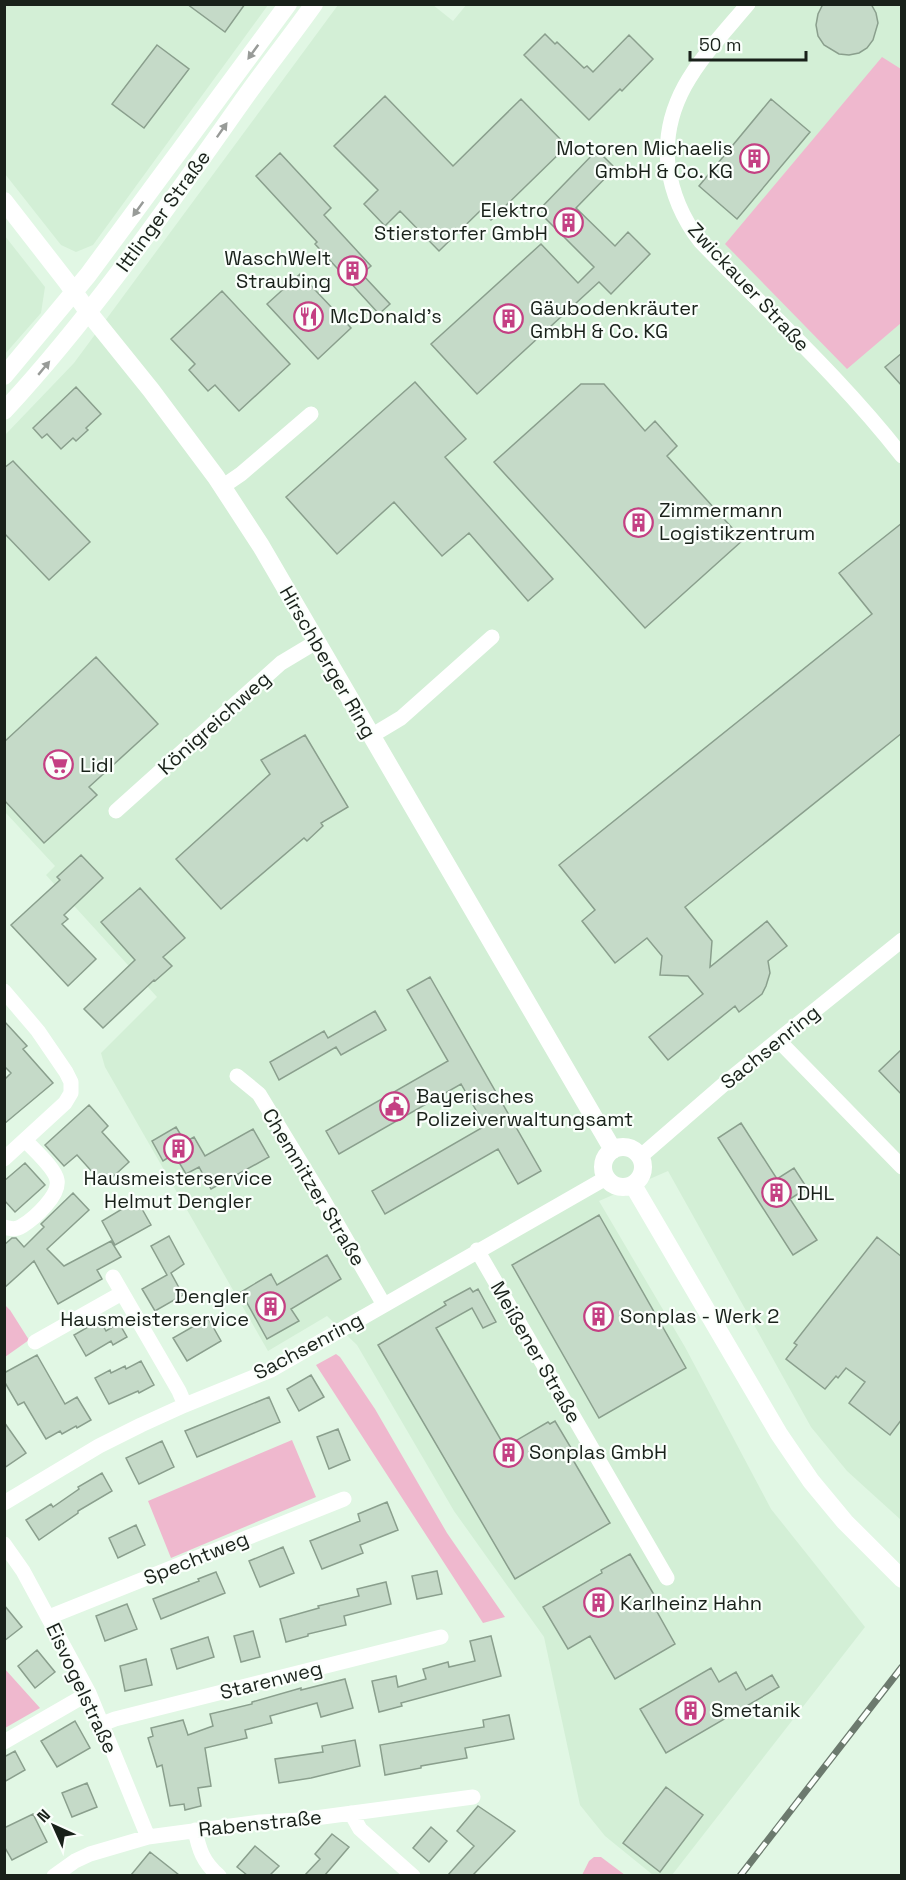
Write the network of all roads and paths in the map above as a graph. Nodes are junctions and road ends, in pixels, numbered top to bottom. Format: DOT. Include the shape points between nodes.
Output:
graph roads {
  1 [pos="288,4"];
  2 [pos="314,4"];
  3 [pos="748,4"];
  4 [pos="4,201"];
  5 [pos="74,292"];
  6 [pos="89,313"];
  7 [pos="4,376"];
  8 [pos="4,411"];
  9 [pos="310,414"];
  10 [pos="902,456"];
  11 [pos="222,487"];
  12 [pos="492,637"];
  13 [pos="316,642"];
  14 [pos="371,736"];
  15 [pos="116,811"];
  16 [pos="902,940"];
  17 [pos="4,991"];
  18 [pos="778,1040"];
  19 [pos="237,1076"];
  20 [pos="25,1140"];
  21 [pos="613,1150"];
  22 [pos="641,1156"];
  23 [pos="4,1160"];
  24 [pos="902,1167"];
  25 [pos="606,1178"];
  26 [pos="633,1185"];
  27 [pos="4,1227"];
  28 [pos="477,1251"];
  29 [pos="112,1277"];
  30 [pos="122,1293"];
  31 [pos="384,1305"];
  32 [pos="35,1342"];
  33 [pos="185,1405"];
  34 [pos="344,1499"];
  35 [pos="4,1503"];
  36 [pos="4,1544"];
  37 [pos="667,1578"];
  38 [pos="902,1579"];
  39 [pos="49,1617"];
  40 [pos="441,1637"];
  41 [pos="88,1693"];
  42 [pos="102,1724"];
  43 [pos="4,1742"];
  44 [pos="473,1797"];
  45 [pos="351,1813"];
  46 [pos="195,1830"];
  47 [pos="148,1837"];
  48 [pos="54,1875"];
  49 [pos="219,1875"];
  50 [pos="413,1875"];
  1 -- 5 [label="street, Ittlinger Straße, one-way"];
  6 -- 2 [label="street, Ittlinger Straße, one-way"];
  3 -- 10 [label="street, Zwickauer Straße" via="701,60 676,103 667,148 670,182 683,217 700,241 832,374"];
  4 -- 5 [label="street, Hirschberger Ring"];
  5 -- 6 [label="street, Hirschberger Ring"];
  5 -- 7 [label="street, Ittlinger Straße"];
  8 -- 6 [label="street, Ittlinger Straße, one-way"];
  6 -- 11 [label="street, Hirschberger Ring"];
  9 -- 11 [label="street"];
  11 -- 13 [label="street, Hirschberger Ring"];
  12 -- 14 [label="street" via="402,718"];
  13 -- 14 [label="street, Hirschberger Ring"];
  13 -- 15 [label="street, Königreichweg" via="281,663"];
  14 -- 21 [label="street, Hirschberger Ring"];
  16 -- 18 [label="street, Sachsenring"];
  17 -- 20 [label="street" via="38,1031 71,1082 65,1103"];
  18 -- 22 [label="street, Sachsenring"];
  18 -- 24 [label="street"];
  19 -- 31 [label="street, Chemnitzer Straße" via="259,1094"];
  20 -- 23 [label="street"];
  20 -- 27 [label="street" via="54,1171 57,1190 21,1227"];
  21 -- 22 [label="street" via="627,1147"];
  21 -- 25 [label="street" via="603,1164"];
  22 -- 26 [label="street" via="644,1167"];
  25 -- 26 [label="street" via="619,1187"];
  25 -- 28 [label="street, Sachsenring"];
  26 -- 38 [label="street" via="805,1472 845,1522"];
  28 -- 31 [label="street, Sachsenring"];
  28 -- 37 [label="street, Meißener Straße"];
  29 -- 30 [label="street"];
  30 -- 32 [label="street"];
  30 -- 33 [label="street"];
  31 -- 33 [label="street, Sachsenring" via="271,1370"];
  33 -- 35 [label="street, Sachsenring" via="99,1446"];
  34 -- 39 [label="street, Spechtweg"];
  36 -- 39 [label="street, Eisvogelstraße"];
  39 -- 41 [label="street, Eisvogelstraße"];
  40 -- 42 [label="street, Starenweg"];
  41 -- 42 [label="street, Eisvogelstraße"];
  41 -- 43 [label="street"];
  42 -- 47 [label="street, Eisvogelstraße"];
  44 -- 45 [label="street, Rabenstraße"];
  45 -- 46 [label="street, Rabenstraße"];
  45 -- 50 [label="street" via="360,1829"];
  46 -- 47 [label="street, Rabenstraße"];
  46 -- 49 [label="street" via="208,1866"];
  47 -- 48 [label="street, Rabenstraße" via="90,1854"];
}
